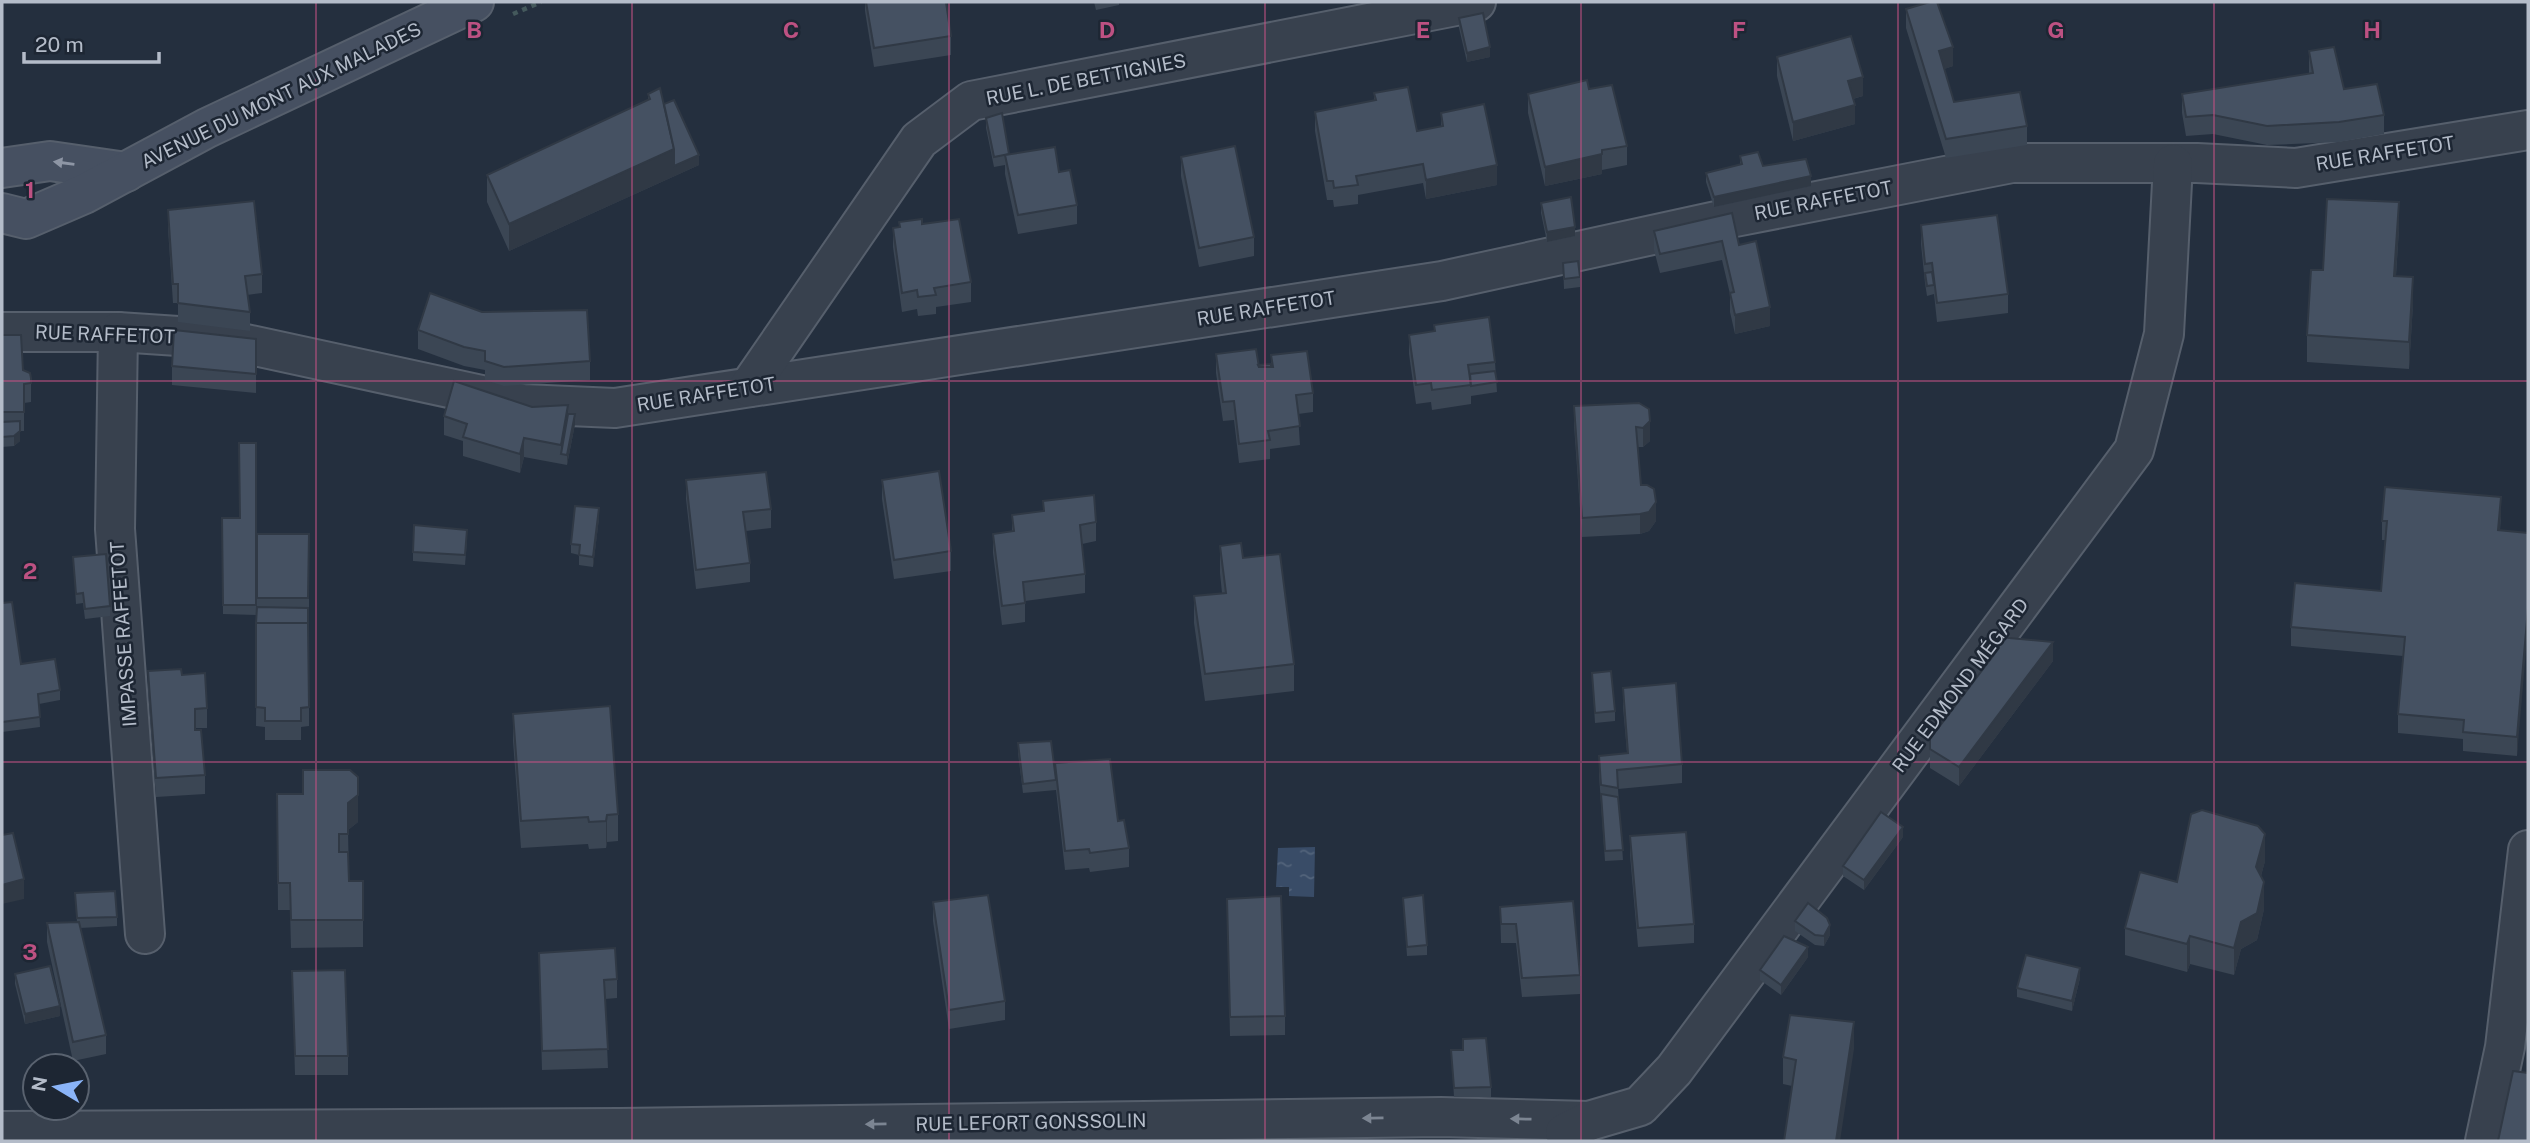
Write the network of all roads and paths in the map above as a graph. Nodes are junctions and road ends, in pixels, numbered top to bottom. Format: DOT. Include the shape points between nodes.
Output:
graph roads {
  1 [pos="474,2"];
  2 [pos="1476,2"];
  3 [pos="2528,130"];
  4 [pos="2173,164"];
  5 [pos="2,168"];
  6 [pos="126,172"];
  7 [pos="10,220"];
  8 [pos="2,332"];
  9 [pos="118,332"];
  10 [pos="749,387"];
  11 [pos="2528,850"];
  12 [pos="145,934"];
  13 [pos="1589,1121"];
  14 [pos="1442,1129"];
  15 [pos="2,1130"];
  16 [pos="632,1134"];
  17 [pos="1548,1141"];
  18 [pos="2484,1141"];
  1 -- 6 [label="street, AVENUE DU MONT AUX MALADES" via="206,128"];
  2 -- 10 [label="street, RUE L. DE BETTIGNIES" via="971,101 919,140"];
  3 -- 4 [label="street, RUE RAFFETOT" via="2296,167"];
  4 -- 10 [label="street, RUE RAFFETOT" via="2012,163 1442,281"];
  4 -- 13 [label="street, RUE EDMOND MÉGARD" via="2164,334 2134,450 1674,1070 1640,1106"];
  6 -- 5 [label="street, AVENUE DU MONT AUX MALADES, one-way" via="50,161"];
  6 -- 7 [label="street, AVENUE DU MONT AUX MALADES"];
  8 -- 9 [label="street, RUE RAFFETOT"];
  9 -- 10 [label="street, RUE RAFFETOT" via="223,339 523,404 615,408"];
  9 -- 12 [label="street, IMPASSE RAFFETOT" via="116,529"];
  11 -- 18 [label="street" via="2505,1047"];
  13 -- 14 [label="street, RUE EDMOND MÉGARD, one-way"];
  13 -- 17 [label="street, RUE EDMOND MÉGARD"];
  14 -- 16 [label="street, RUE LEFORT GONSSOLIN, one-way"];
  15 -- 16 [label="street, RUE LEFORT GONSSOLIN"];
}
